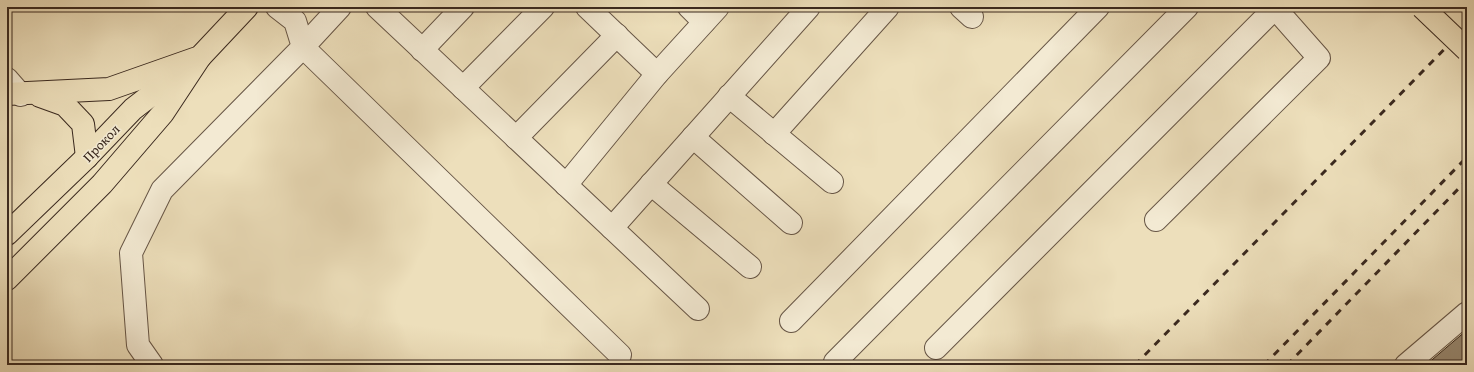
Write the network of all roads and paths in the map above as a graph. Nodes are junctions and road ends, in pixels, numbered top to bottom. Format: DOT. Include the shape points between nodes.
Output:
graph roads {
  1 [pos="247,7"];
  2 [pos="277,7"];
  3 [pos="340,7"];
  4 [pos="377,7"];
  5 [pos="464,7"];
  6 [pos="543,7"];
  7 [pos="587,7"];
  8 [pos="809,7"];
  9 [pos="888,7"];
  10 [pos="1098,7"];
  11 [pos="1187,7"];
  12 [pos="1275,7"];
  13 [pos="1422,7"];
  14 [pos="704,12"];
  15 [pos="617,35"];
  16 [pos="303,47"];
  17 [pos="422,50"];
  18 [pos="1467,50"];
  19 [pos="200,57"];
  20 [pos="657,74"];
  21 [pos="463,88"];
  22 [pos="17,90"];
  23 [pos="729,96"];
  24 [pos="774,134"];
  25 [pos="693,137"];
  26 [pos="516,138"];
  27 [pos="87,157"];
  28 [pos="832,182"];
  29 [pos="566,184"];
  30 [pos="651,184"];
  31 [pos="1156,220"];
  32 [pos="791,223"];
  33 [pos="612,228"];
  34 [pos="7,234"];
  35 [pos="750,267"];
  36 [pos="7,279"];
  37 [pos="698,308"];
  38 [pos="1467,313"];
  39 [pos="791,321"];
  40 [pos="936,348"];
  41 [pos="620,355"];
  42 [pos="835,362"];
  43 [pos="152,365"];
  44 [pos="1406,365"];
  1 -- 19 [label="main road"];
  2 -- 16 [label="lane" via="295,22"];
  3 -- 16 [label="lane"];
  4 -- 17 [label="lane"];
  5 -- 17 [label="lane"];
  6 -- 21 [label="lane"];
  7 -- 15 [label="lane"];
  8 -- 23 [label="lane"];
  9 -- 24 [label="lane"];
  10 -- 39 [label="lane"];
  11 -- 42 [label="lane"];
  12 -- 31 [label="lane" via="1319,58"];
  12 -- 40 [label="lane"];
  13 -- 18 [label="main road, bridge"];
  14 -- 20 [label="lane"];
  15 -- 20 [label="lane"];
  15 -- 26 [label="lane"];
  16 -- 41 [label="lane"];
  16 -- 43 [label="lane" via="162,190 131,253 138,345"];
  17 -- 21 [label="lane"];
  19 -- 22 [label="main road" via="109,89"];
  19 -- 27 [label="main road, Прокол" via="133,109"];
  19 -- 36 [label="main road" via="163,113 102,184"];
  20 -- 29 [label="lane"];
  21 -- 26 [label="lane"];
  22 -- 27 [label="main road" via="65,105 83,124"];
  23 -- 24 [label="lane"];
  23 -- 25 [label="lane"];
  24 -- 28 [label="lane"];
  25 -- 30 [label="lane"];
  25 -- 32 [label="lane"];
  26 -- 29 [label="lane"];
  27 -- 34 [label="main road, Прокол"];
  29 -- 33 [label="lane"];
  30 -- 33 [label="lane"];
  30 -- 35 [label="lane"];
  33 -- 37 [label="lane"];
  38 -- 44 [label="lane"];
}
